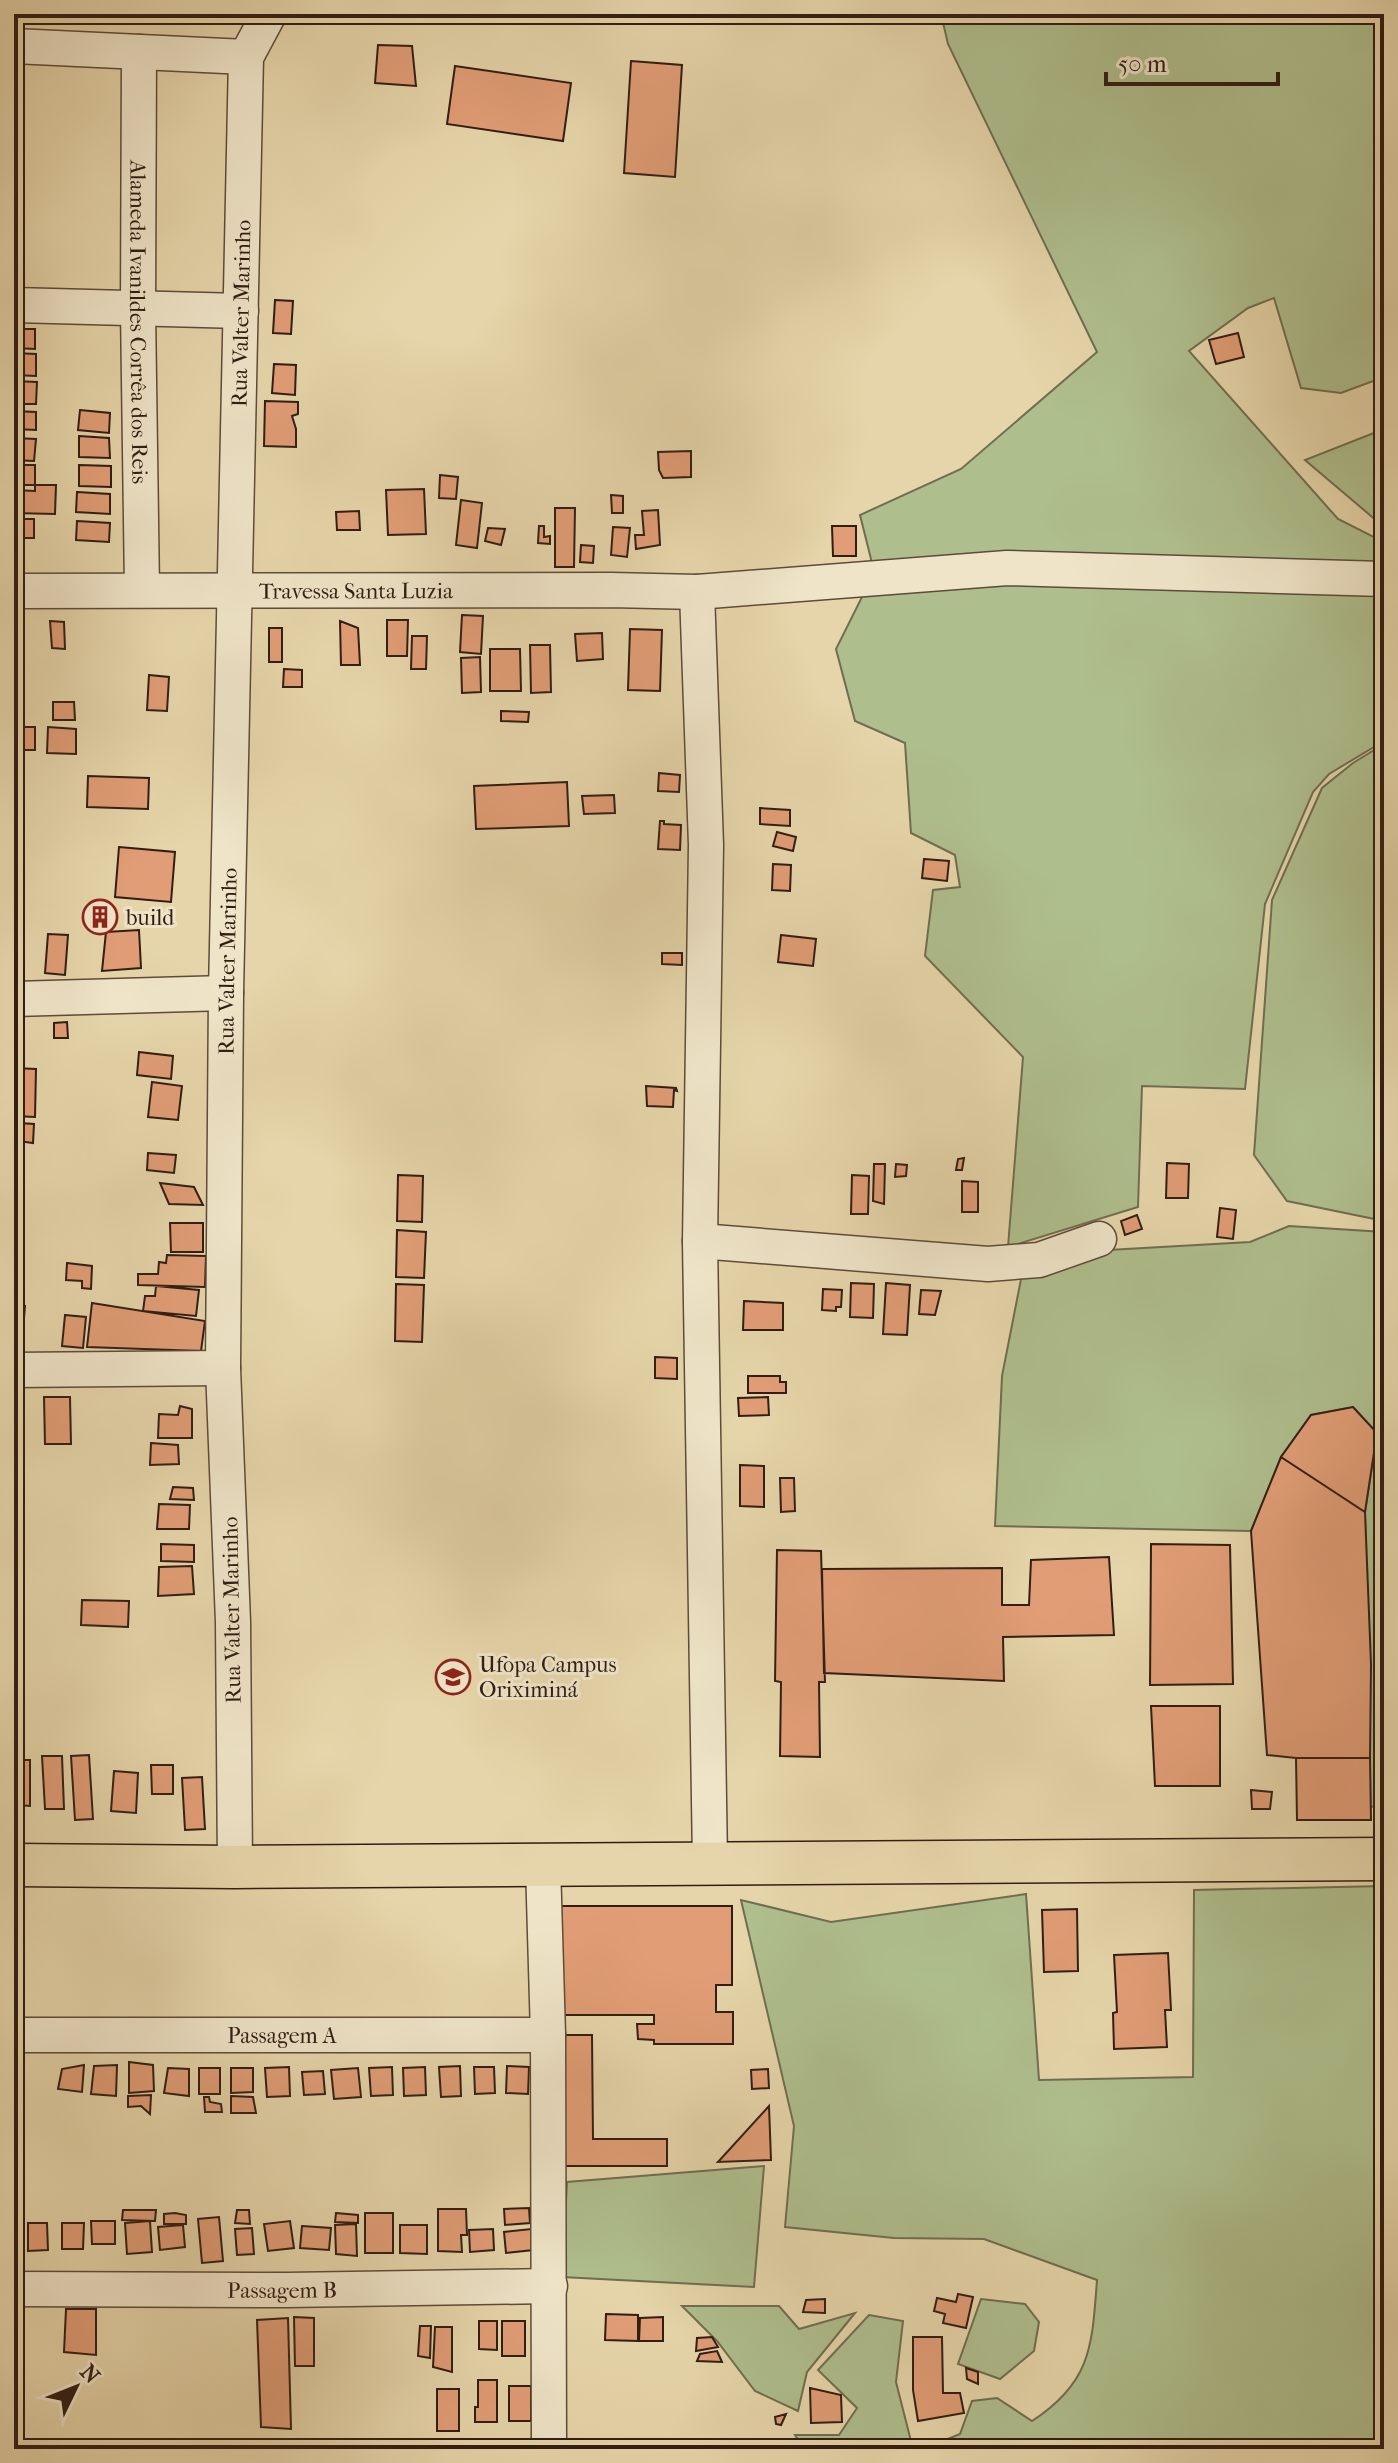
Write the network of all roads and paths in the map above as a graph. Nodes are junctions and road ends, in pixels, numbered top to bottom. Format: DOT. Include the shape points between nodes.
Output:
graph roads {
  1 [pos="269,14"];
  2 [pos="14,46"];
  3 [pos="139,52"];
  4 [pos="246,57"];
  5 [pos="14,305"];
  6 [pos="138,310"];
  7 [pos="241,311"];
  8 [pos="1384,579"];
  9 [pos="142,590"];
  10 [pos="14,591"];
  11 [pos="235,591"];
  12 [pos="697,592"];
  13 [pos="226,993"];
  14 [pos="14,999"];
  15 [pos="1099,1239"];
  16 [pos="700,1241"];
  17 [pos="223,1368"];
  18 [pos="14,1370"];
  19 [pos="1384,1859"];
  20 [pos="710,1862"];
  21 [pos="14,1865"];
  22 [pos="543,1865"];
  23 [pos="235,1867"];
  24 [pos="14,2035"];
  25 [pos="548,2035"];
  26 [pos="550,2286"];
  27 [pos="14,2289"];
  28 [pos="549,2449"];
  1 -- 4 [label="street"];
  2 -- 3 [label="street"];
  3 -- 4 [label="street"];
  3 -- 6 [label="street, Alameda Ivanildes Corrêa dos Reis"];
  4 -- 7 [label="street, Rua Valter Marinho"];
  5 -- 6 [label="street"];
  6 -- 7 [label="street"];
  6 -- 9 [label="street, Alameda Ivanildes Corrêa dos Reis"];
  7 -- 11 [label="street, Rua Valter Marinho"];
  8 -- 12 [label="street, Travessa Santa Luzia" via="1007,568"];
  9 -- 10 [label="street, Travessa Santa Luzia"];
  9 -- 11 [label="street, Travessa Santa Luzia"];
  11 -- 12 [label="street, Travessa Santa Luzia"];
  11 -- 13 [label="street, Rua Valter Marinho"];
  12 -- 16 [label="street" via="706,845"];
  13 -- 14 [label="street"];
  13 -- 17 [label="street, Rua Valter Marinho"];
  15 -- 16 [label="street" via="1039,1260 988,1264"];
  16 -- 20 [label="street"];
  17 -- 18 [label="street"];
  17 -- 23 [label="street, Rua Valter Marinho"];
  19 -- 20 [label="main road"];
  20 -- 22 [label="main road"];
  21 -- 23 [label="main road"];
  22 -- 23 [label="main road"];
  22 -- 25 [label="street"];
  24 -- 25 [label="street, Passagem A"];
  25 -- 26 [label="street"];
  26 -- 27 [label="street, Passagem B"];
  26 -- 28 [label="street"];
}
